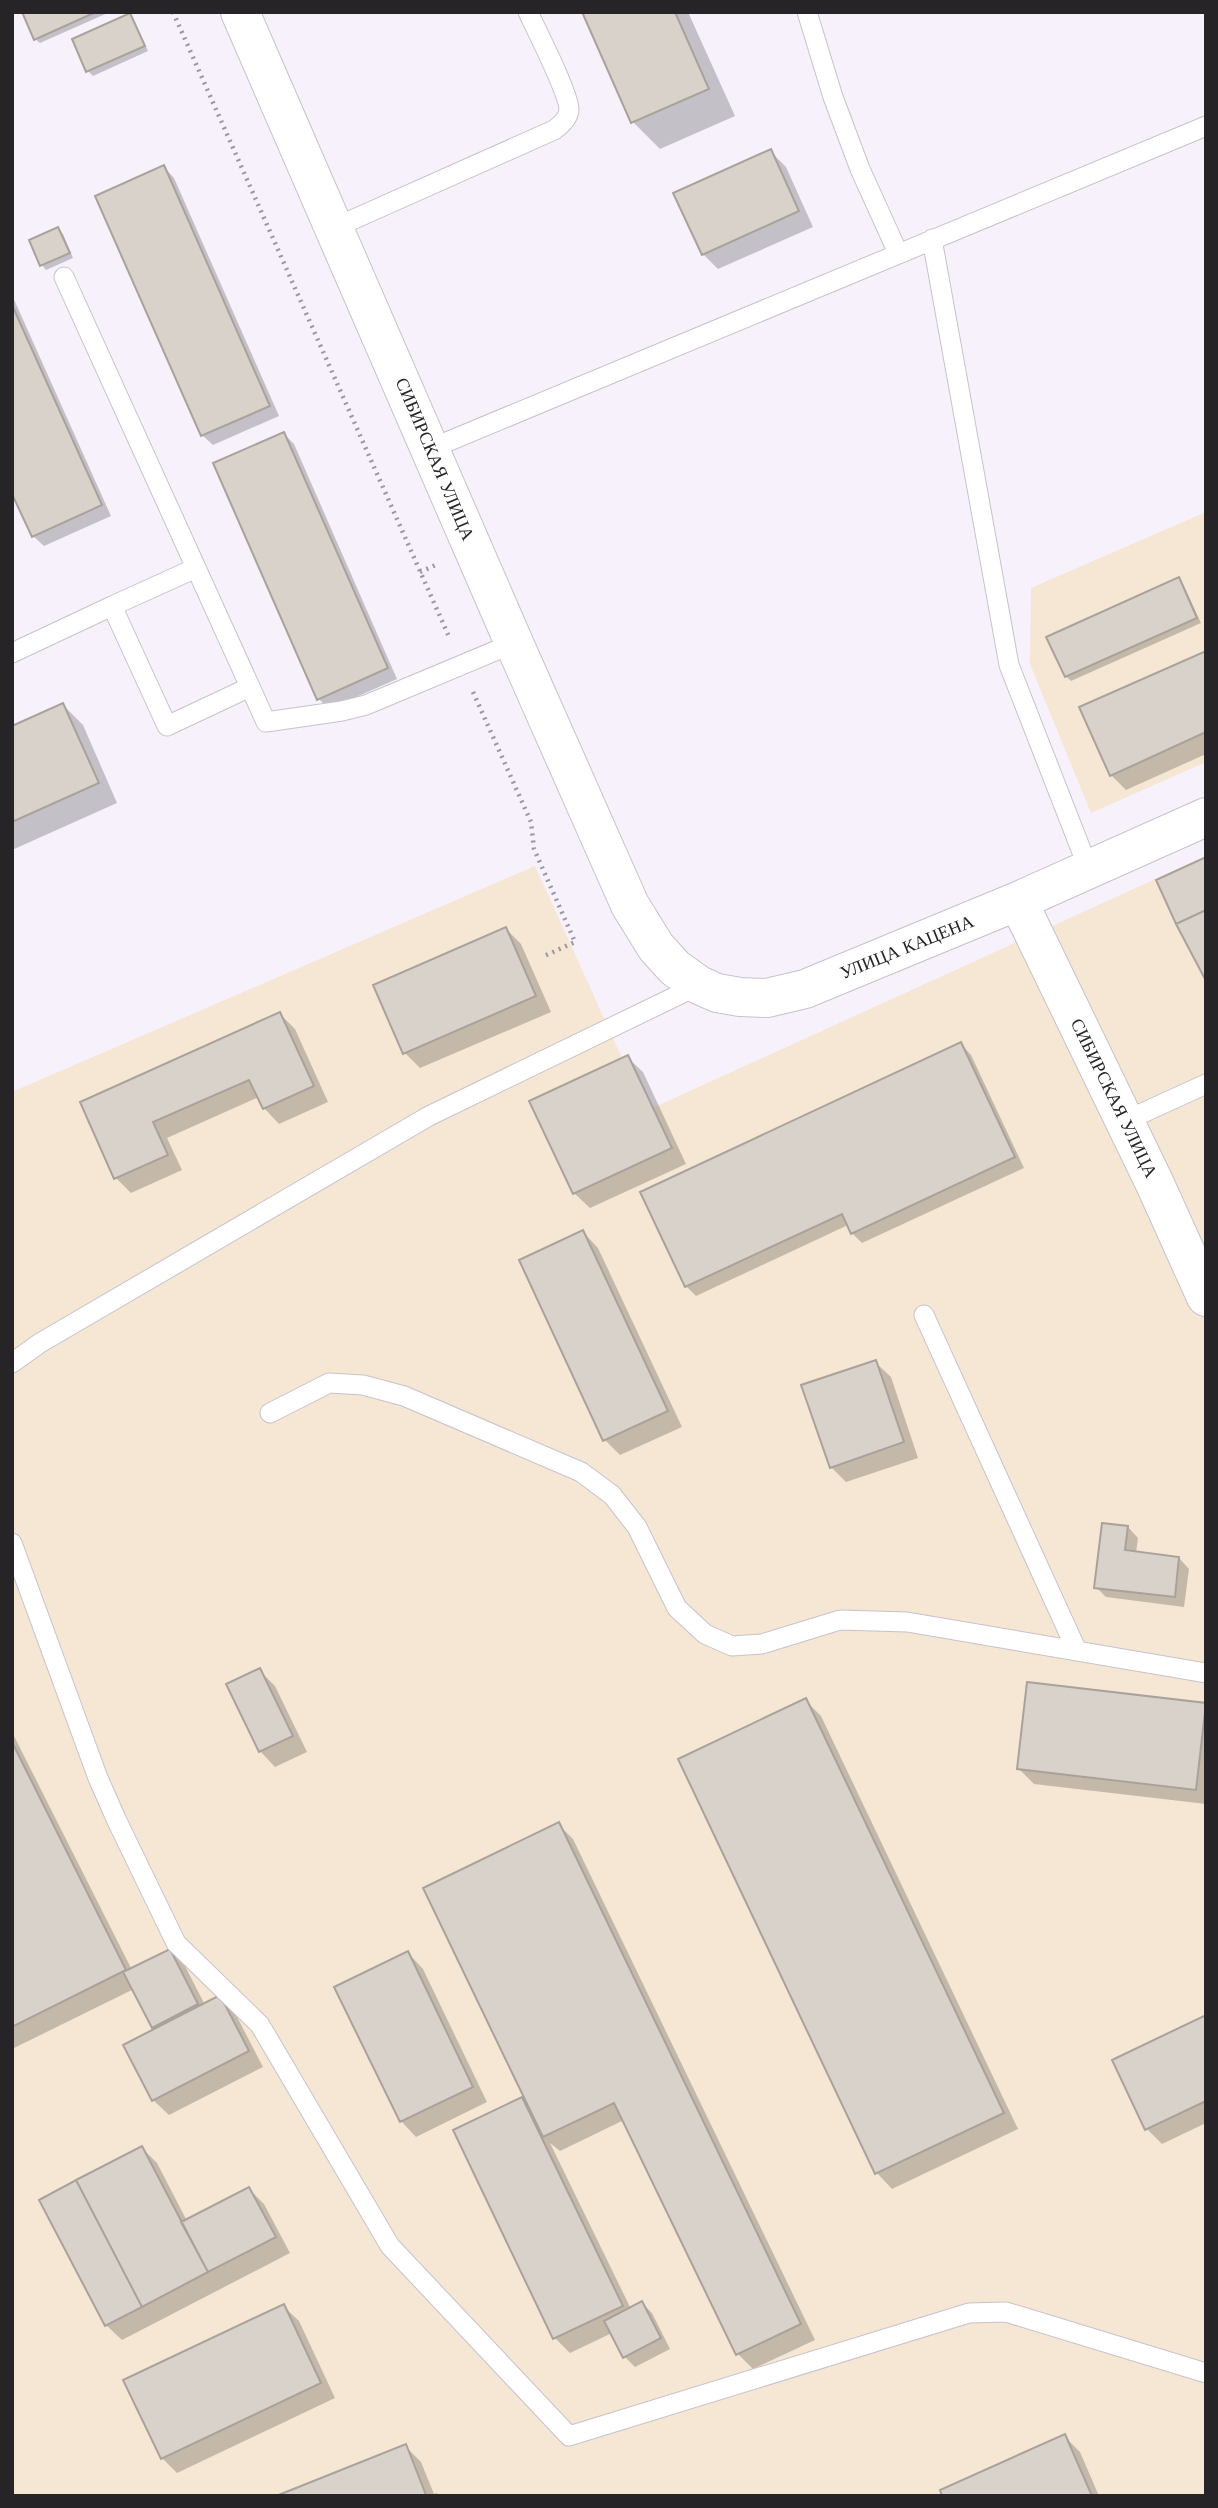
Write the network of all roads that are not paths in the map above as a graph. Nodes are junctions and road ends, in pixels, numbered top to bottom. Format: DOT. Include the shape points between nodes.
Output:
graph roads {
  1 [pos="240,12"];
  2 [pos="528,12"];
  3 [pos="807,12"];
  4 [pos="1206,126"];
  5 [pos="334,228"];
  6 [pos="932,239"];
  7 [pos="898,253"];
  8 [pos="64,277"];
  9 [pos="430,449"];
  10 [pos="196,568"];
  11 [pos="112,606"];
  12 [pos="514,643"];
  13 [pos="12,652"];
  14 [pos="250,687"];
  15 [pos="1206,817"];
  16 [pos="1089,870"];
  17 [pos="1018,901"];
  18 [pos="630,905"];
  19 [pos="699,985"];
  20 [pos="1206,1084"];
  21 [pos="1125,1121"];
  22 [pos="1206,1297"];
  23 [pos="924,1315"];
  24 [pos="12,1363"];
  25 [pos="270,1413"];
  26 [pos="12,1543"];
  27 [pos="1077,1651"];
  28 [pos="1206,1673"];
  29 [pos="1206,2373"];
  1 -- 5 [label="street, СИБИРСКАЯ УЛИЦА"];
  2 -- 5 [label="lane" via="565,94 569,109 565,121 554,130"];
  3 -- 7 [label="lane" via="860,169"];
  4 -- 6 [label="lane"];
  5 -- 9 [label="street, СИБИРСКАЯ УЛИЦА"];
  6 -- 7 [label="lane"];
  6 -- 16 [label="lane" via="1009,665"];
  7 -- 9 [label="lane"];
  8 -- 10 [label="lane"];
  9 -- 12 [label="street, СИБИРСКАЯ УЛИЦА"];
  10 -- 11 [label="lane"];
  10 -- 14 [label="lane"];
  11 -- 13 [label="lane"];
  11 -- 14 [label="lane" via="167,726"];
  12 -- 14 [label="lane" via="342,711 267,722"];
  12 -- 18 [label="street, СИБИРСКАЯ УЛИЦА"];
  15 -- 16 [label="street, УЛИЦА КАЦЕНА"];
  16 -- 17 [label="street, УЛИЦА КАЦЕНА"];
  17 -- 19 [label="street, УЛИЦА КАЦЕНА" via="805,989 767,998 740,997"];
  17 -- 21 [label="street, СИБИРСКАЯ УЛИЦА"];
  18 -- 19 [label="street, УЛИЦА КАЦЕНА" via="656,947"];
  19 -- 24 [label="lane" via="429,1116"];
  20 -- 21 [label="lane"];
  21 -- 22 [label="street, СИБИРСКАЯ УЛИЦА"];
  23 -- 27 [label="lane"];
  25 -- 27 [label="lane" via="329,1383 363,1385 404,1396 581,1472 612,1495 637,1527 677,1608 705,1634 732,1646 762,1644 840,1620 907,1622"];
  26 -- 29 [label="lane" via="99,1778 176,1943 260,2025 390,2246 569,2436 969,2312 1006,2312"];
  27 -- 28 [label="lane"];
}
